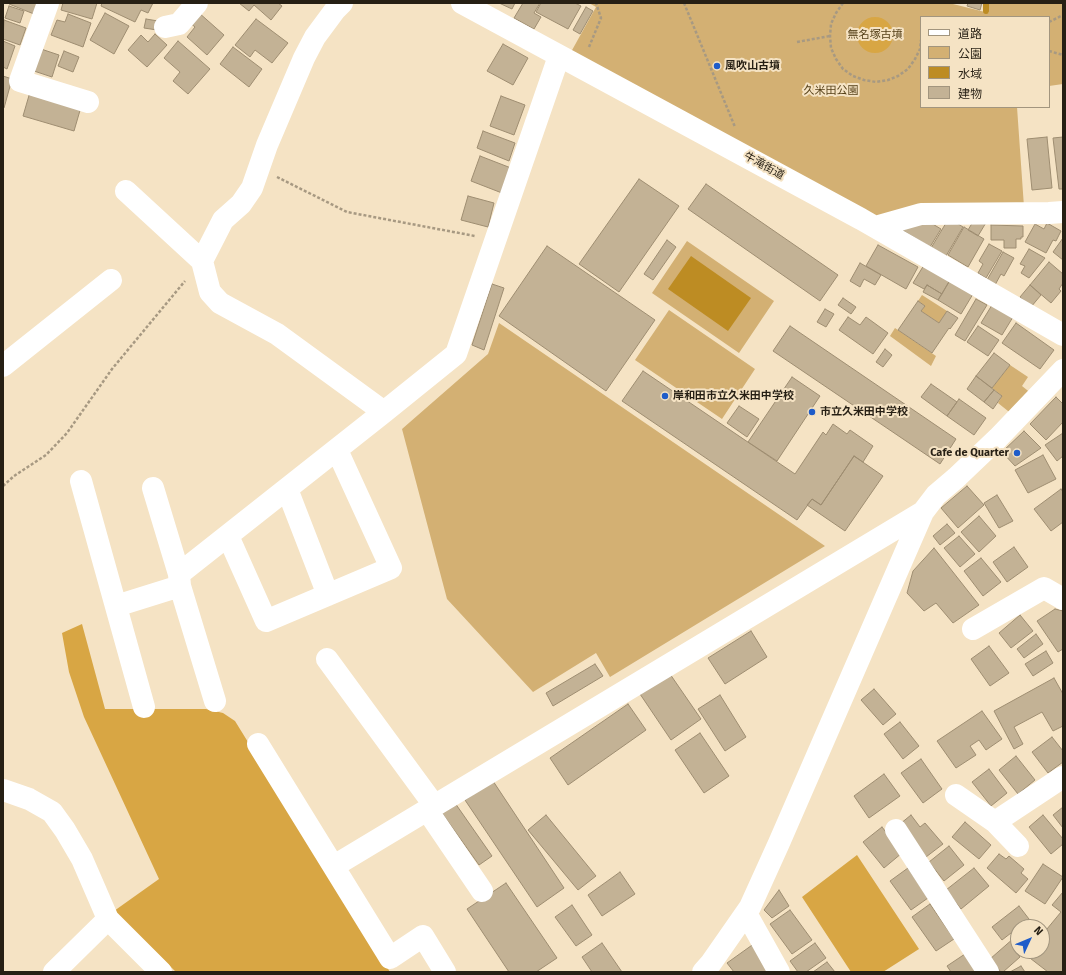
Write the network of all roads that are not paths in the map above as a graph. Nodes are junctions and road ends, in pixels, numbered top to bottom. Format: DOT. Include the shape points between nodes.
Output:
graph roads {
  1 [pos="48,3"];
  2 [pos="196,3"];
  3 [pos="342,3"];
  4 [pos="462,3"];
  5 [pos="165,27"];
  6 [pos="559,56"];
  7 [pos="88,102"];
  8 [pos="126,191"];
  9 [pos="1063,212"];
  10 [pos="875,227"];
  11 [pos="202,261"];
  12 [pos="111,280"];
  13 [pos="1063,335"];
  14 [pos="3,366"];
  15 [pos="1063,370"];
  16 [pos="384,412"];
  17 [pos="337,450"];
  18 [pos="81,481"];
  19 [pos="153,488"];
  20 [pos="286,489"];
  21 [pos="923,512"];
  22 [pos="228,536"];
  23 [pos="180,580"];
  24 [pos="328,595"];
  25 [pos="1063,599"];
  26 [pos="116,606"];
  27 [pos="981,630"];
  28 [pos="327,660"];
  29 [pos="215,701"];
  30 [pos="144,706"];
  31 [pos="258,744"];
  32 [pos="1063,777"];
  33 [pos="3,790"];
  34 [pos="956,795"];
  35 [pos="431,808"];
  36 [pos="995,822"];
  37 [pos="896,830"];
  38 [pos="1018,846"];
  39 [pos="334,866"];
  40 [pos="482,891"];
  41 [pos="746,913"];
  42 [pos="108,919"];
  43 [pos="54,972"];
  44 [pos="161,972"];
  45 [pos="446,972"];
  46 [pos="703,972"];
  47 [pos="779,972"];
  48 [pos="988,972"];
  1 -- 7 [label="street" via="20,81"];
  2 -- 5 [label="street" via="179,24"];
  3 -- 11 [label="street" via="315,37 304,58 267,145 252,188 241,204 223,220"];
  4 -- 6 [label="street, 牛滝街道"];
  6 -- 10 [label="street, 牛滝街道"];
  6 -- 16 [label="street" via="456,354"];
  8 -- 11 [label="street"];
  9 -- 10 [label="street" via="921,214"];
  10 -- 13 [label="street, 牛滝街道"];
  11 -- 16 [label="street" via="210,292 220,303 277,334"];
  12 -- 14 [label="street"];
  15 -- 21 [label="street" via="993,443 936,495"];
  16 -- 17 [label="street"];
  17 -- 20 [label="street"];
  17 -- 24 [label="street" via="391,568"];
  18 -- 26 [label="street"];
  19 -- 23 [label="street"];
  20 -- 22 [label="street"];
  20 -- 24 [label="street"];
  21 -- 35 [label="street"];
  21 -- 41 [label="street" via="786,829"];
  22 -- 23 [label="street"];
  22 -- 24 [label="street" via="266,621"];
  23 -- 26 [label="street"];
  23 -- 29 [label="street"];
  25 -- 27 [label="street" via="1041,581"];
  26 -- 30 [label="street"];
  28 -- 35 [label="street"];
  31 -- 39 [label="street"];
  32 -- 36 [label="street"];
  33 -- 42 [label="street" via="29,799 52,812 82,860"];
  34 -- 36 [label="street"];
  35 -- 39 [label="street"];
  35 -- 40 [label="street"];
  36 -- 38 [label="street"];
  37 -- 48 [label="street"];
  39 -- 45 [label="street" via="390,958 423,936"];
  41 -- 46 [label="street"];
  41 -- 47 [label="street"];
  42 -- 43 [label="street"];
  42 -- 44 [label="street"];
}
